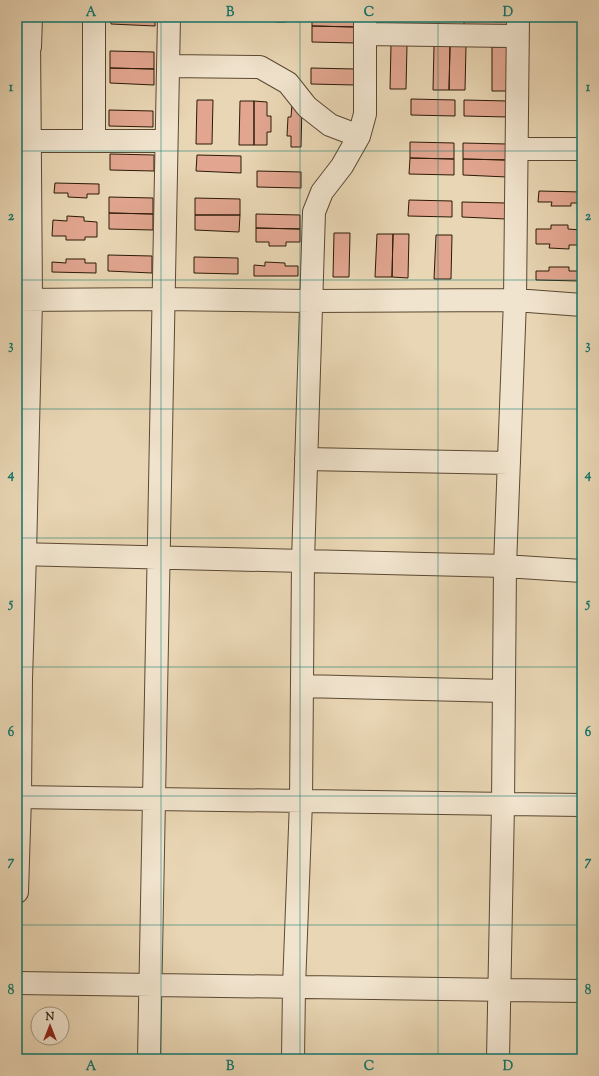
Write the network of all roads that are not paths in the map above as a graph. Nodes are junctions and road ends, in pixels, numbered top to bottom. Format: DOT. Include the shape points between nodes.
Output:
graph roads {
  1 [pos="31,17"];
  2 [pos="94,17"];
  3 [pos="169,17"];
  4 [pos="365,25"];
  5 [pos="518,26"];
  6 [pos="23,42"];
  7 [pos="168,66"];
  8 [pos="359,136"];
  9 [pos="30,141"];
  10 [pos="94,141"];
  11 [pos="166,141"];
  12 [pos="517,149"];
  13 [pos="582,149"];
  14 [pos="163,299"];
  15 [pos="24,300"];
  16 [pos="515,300"];
  17 [pos="310,301"];
  18 [pos="582,305"];
  19 [pos="22,426"];
  20 [pos="306,459"];
  21 [pos="509,463"];
  22 [pos="21,554"];
  23 [pos="159,557"];
  24 [pos="303,561"];
  25 [pos="505,566"];
  26 [pos="582,570"];
  27 [pos="19,679"];
  28 [pos="302,686"];
  29 [pos="504,691"];
  30 [pos="18,797"];
  31 [pos="154,799"];
  32 [pos="301,801"];
  33 [pos="503,804"];
  34 [pos="582,805"];
  35 [pos="17,892"];
  36 [pos="17,983"];
  37 [pos="151,985"];
  38 [pos="294,987"];
  39 [pos="499,990"];
  40 [pos="582,990"];
  41 [pos="149,1059"];
  42 [pos="293,1059"];
  43 [pos="498,1059"];
  1 -- 6 [label="street"];
  2 -- 10 [label="street"];
  3 -- 7 [label="street"];
  4 -- 5 [label="street"];
  4 -- 8 [label="street" via="365,114"];
  5 -- 12 [label="street"];
  6 -- 9 [label="street"];
  7 -- 8 [label="street" via="260,67 288,83 307,107 330,125"];
  7 -- 11 [label="street"];
  8 -- 17 [label="street" via="342,166 322,192 314,212"];
  9 -- 10 [label="street"];
  9 -- 15 [label="street"];
  10 -- 11 [label="street"];
  11 -- 14 [label="street"];
  12 -- 13 [label="street"];
  12 -- 16 [label="street"];
  14 -- 15 [label="street"];
  14 -- 17 [label="street"];
  14 -- 23 [label="street"];
  15 -- 19 [label="street"];
  16 -- 17 [label="street"];
  16 -- 18 [label="street"];
  16 -- 21 [label="street"];
  17 -- 20 [label="street"];
  19 -- 22 [label="street"];
  20 -- 21 [label="street"];
  20 -- 24 [label="street"];
  21 -- 25 [label="street"];
  22 -- 23 [label="street"];
  22 -- 27 [label="street"];
  23 -- 24 [label="street"];
  23 -- 31 [label="street"];
  24 -- 25 [label="street"];
  24 -- 28 [label="street"];
  25 -- 26 [label="street"];
  25 -- 29 [label="street"];
  27 -- 30 [label="street"];
  28 -- 29 [label="street"];
  28 -- 32 [label="street"];
  29 -- 33 [label="street"];
  30 -- 31 [label="street"];
  30 -- 35 [label="street"];
  31 -- 32 [label="street"];
  31 -- 37 [label="street"];
  32 -- 33 [label="street"];
  32 -- 38 [label="street"];
  33 -- 34 [label="street"];
  33 -- 39 [label="street"];
  36 -- 37 [label="street"];
  37 -- 38 [label="street"];
  37 -- 41 [label="street"];
  38 -- 39 [label="street"];
  38 -- 42 [label="street"];
  39 -- 40 [label="street"];
  39 -- 43 [label="street"];
}
